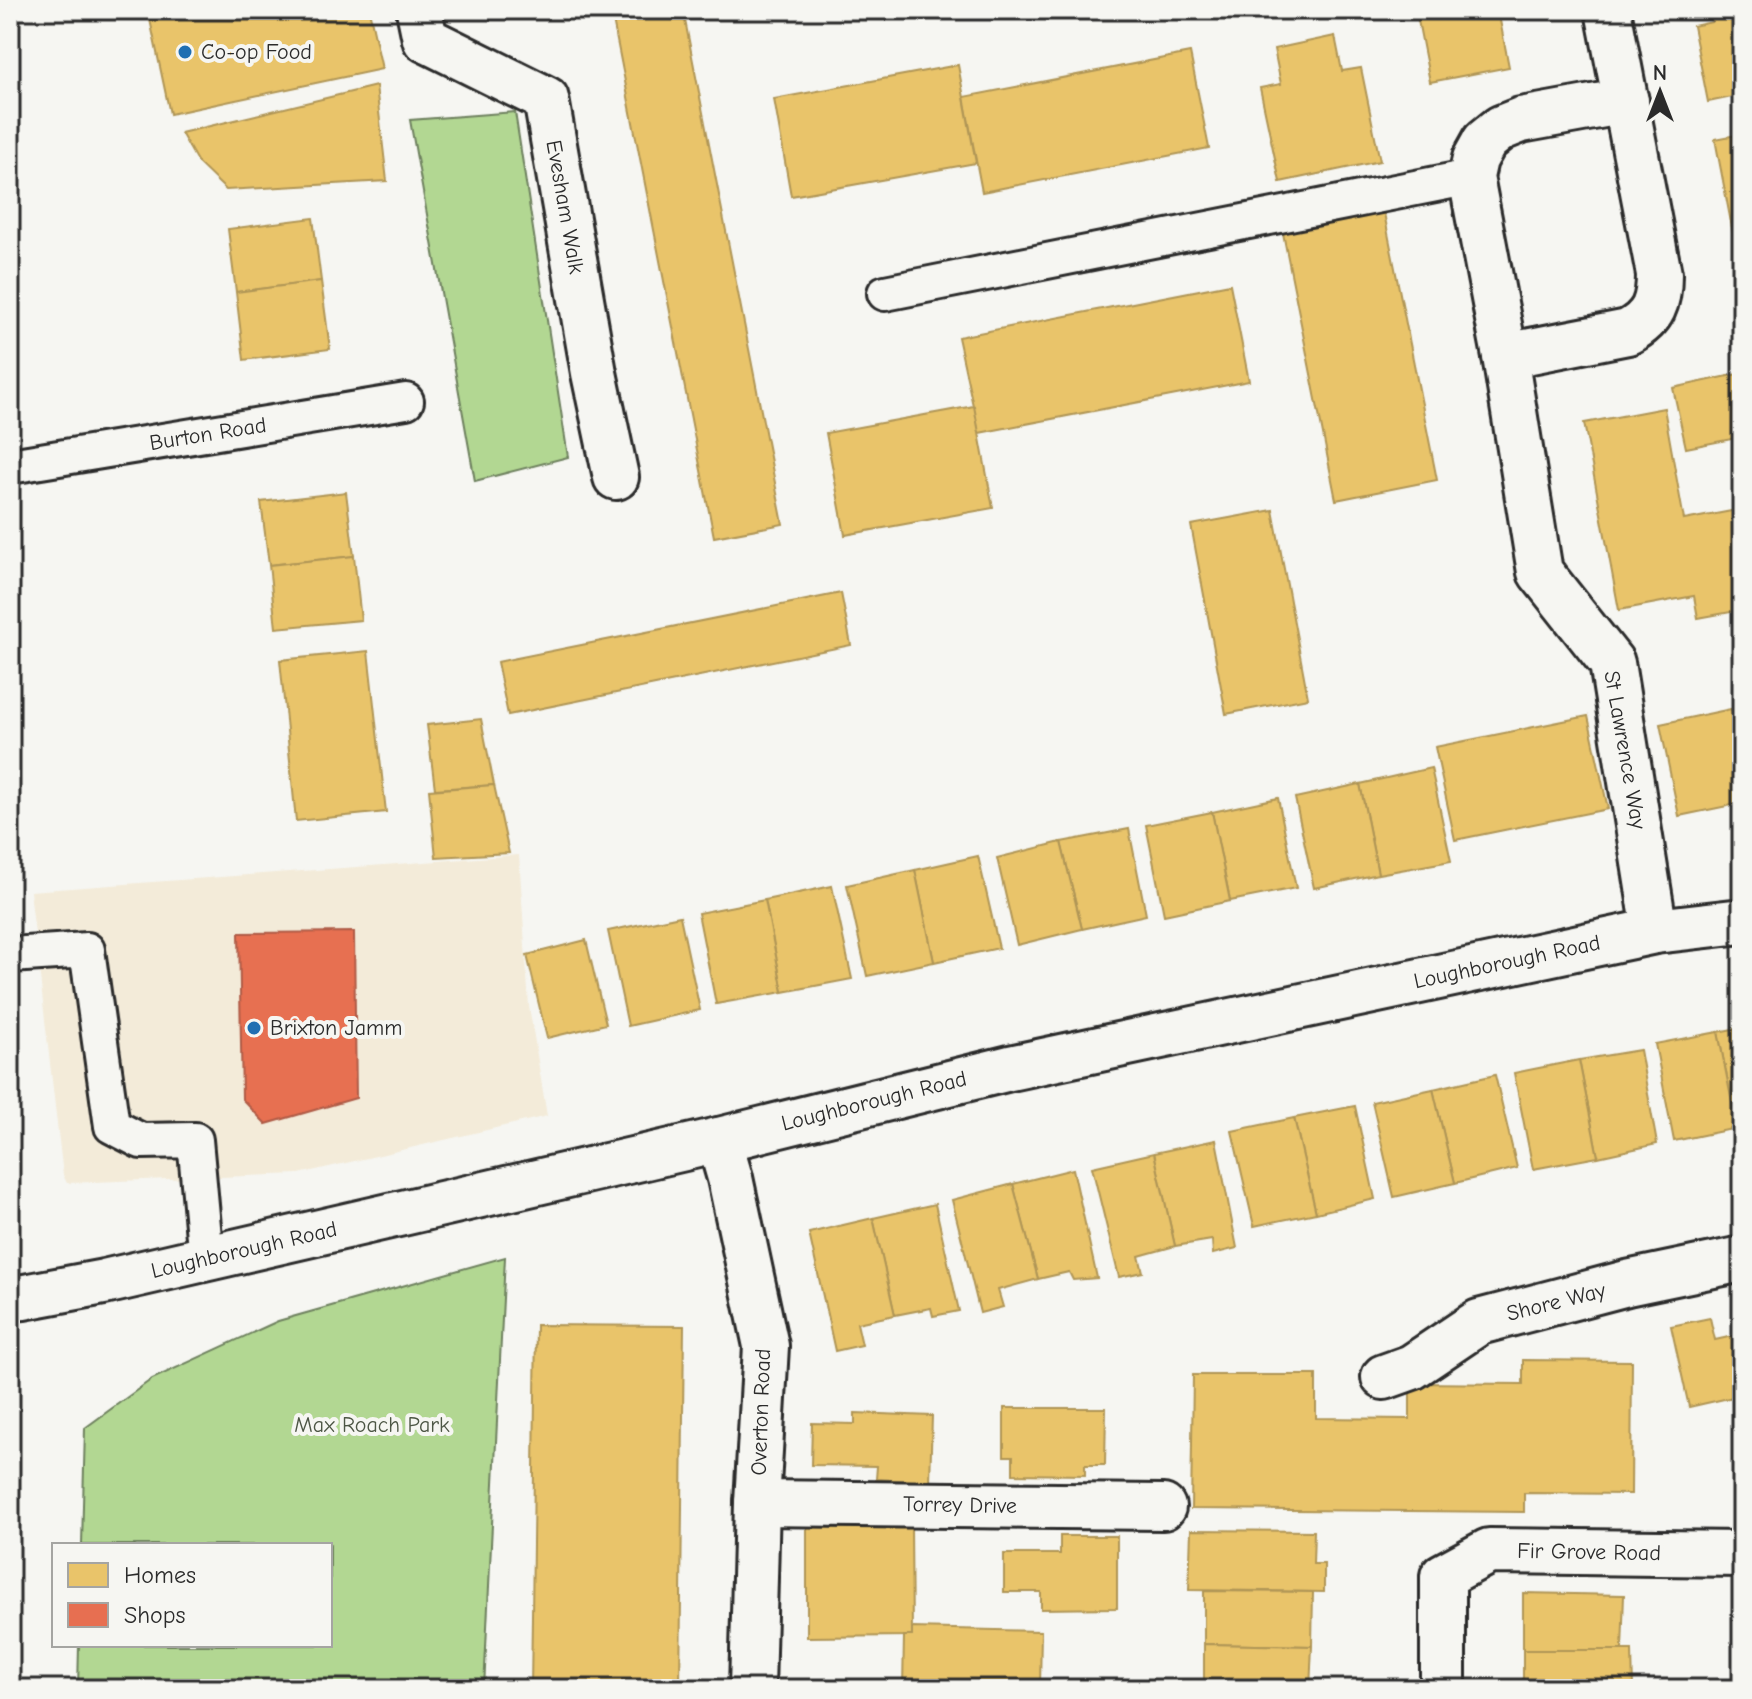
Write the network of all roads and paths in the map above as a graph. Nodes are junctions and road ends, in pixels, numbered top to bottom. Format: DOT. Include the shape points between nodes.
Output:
graph roads {
  1 [pos="419,10"];
  2 [pos="1608,10"];
  3 [pos="1626,101"];
  4 [pos="1471,177"];
  5 [pos="885,293"];
  6 [pos="1505,356"];
  7 [pos="406,401"];
  8 [pos="10,466"];
  9 [pos="616,477"];
  10 [pos="1742,921"];
  11 [pos="1655,931"];
  12 [pos="10,955"];
  13 [pos="719,1140"];
  14 [pos="206,1259"];
  15 [pos="1742,1259"];
  16 [pos="10,1298"];
  17 [pos="1384,1377"];
  18 [pos="757,1503"];
  19 [pos="1163,1507"];
  20 [pos="1742,1554"];
  21 [pos="752,1689"];
  22 [pos="1443,1689"];
  1 -- 9 [label="street, Evesham Walk" via="425,39 546,99"];
  2 -- 3 [label="street"];
  3 -- 4 [label="street" via="1501,128 1485,141"];
  3 -- 6 [label="street" via="1659,274 1652,313 1628,332"];
  4 -- 5 [label="lane"];
  4 -- 6 [label="street, St Lawrence Way"];
  6 -- 11 [label="street, St Lawrence Way" via="1540,572 1612,663"];
  7 -- 8 [label="lane, Burton Road"];
  10 -- 11 [label="street, Loughborough Road"];
  11 -- 13 [label="street, Loughborough Road" via="1010,1068"];
  12 -- 14 [label="lane" via="87,950 112,1126 141,1141 195,1140"];
  13 -- 14 [label="street, Loughborough Road"];
  13 -- 18 [label="street, Overton Road" via="766,1346"];
  14 -- 16 [label="street, Loughborough Road"];
  15 -- 17 [label="street, Shore Way" via="1479,1322 1412,1367"];
  18 -- 19 [label="street, Torrey Drive"];
  18 -- 21 [label="street, Overton Road"];
  20 -- 22 [label="street, Fir Grove Road" via="1489,1551 1443,1576"];
}
